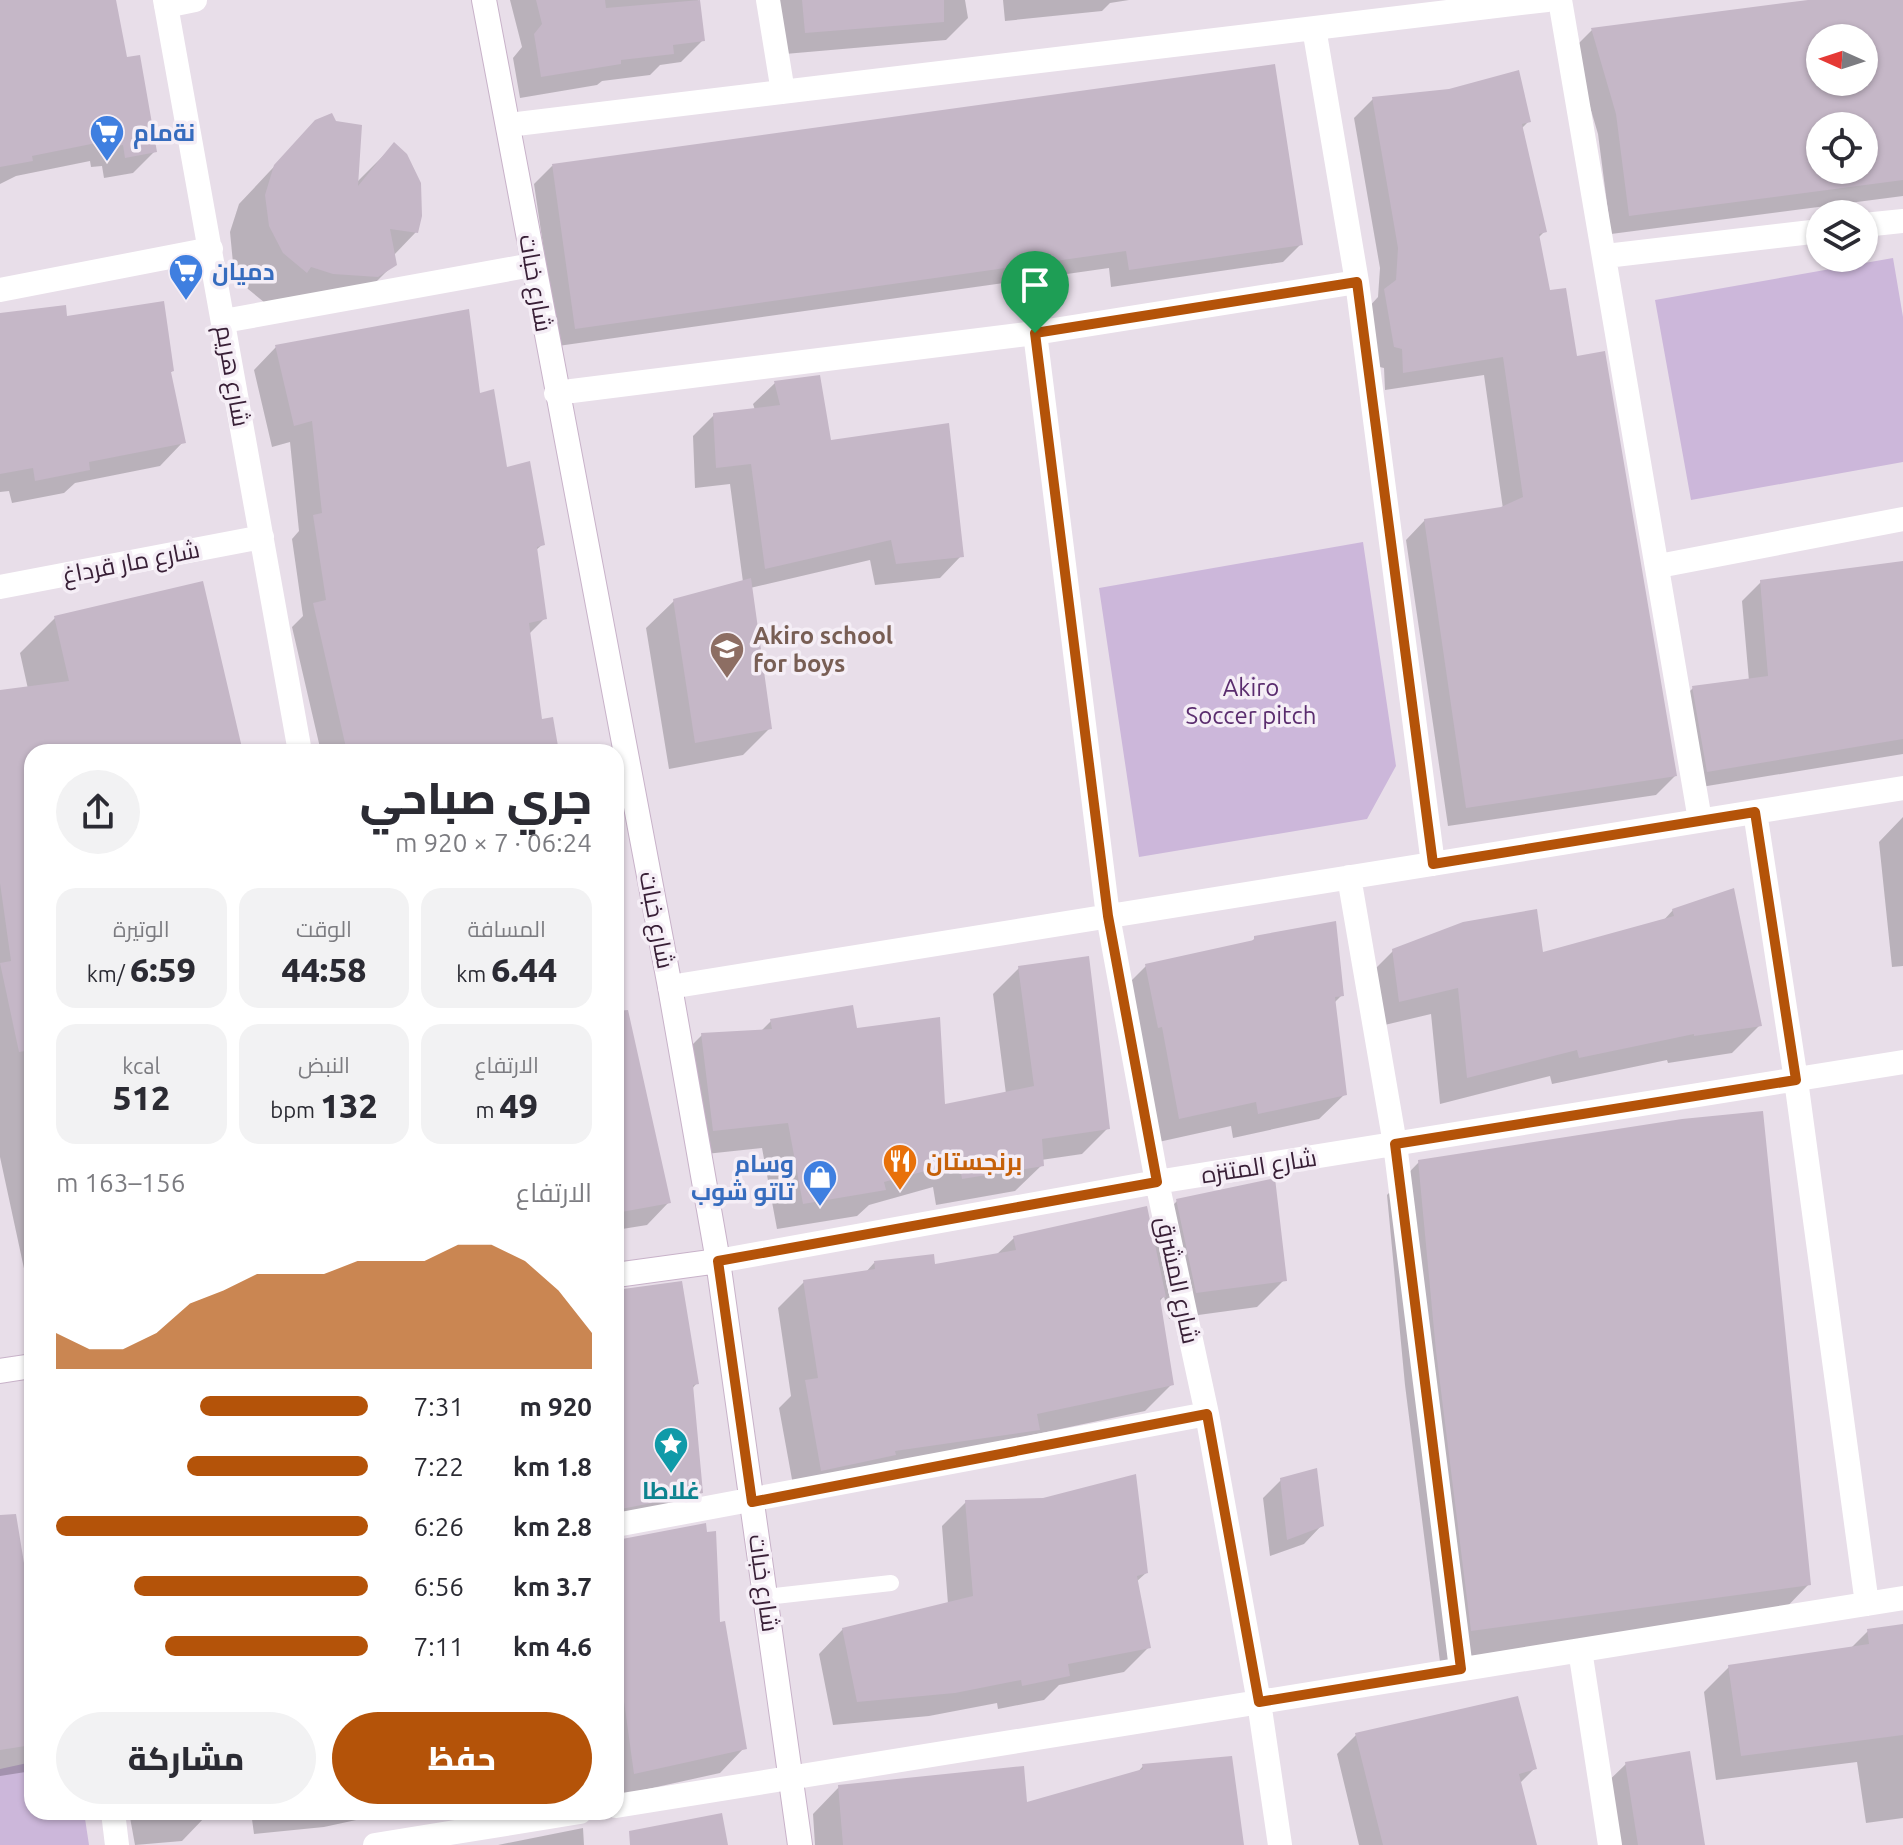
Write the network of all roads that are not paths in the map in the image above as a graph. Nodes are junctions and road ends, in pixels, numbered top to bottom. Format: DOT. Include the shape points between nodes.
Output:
graph roads {
  1 [pos="195,0"];
  2 [pos="484,0"];
  3 [pos="768,0"];
  4 [pos="1547,0"];
  5 [pos="1560,0"];
  6 [pos="165,3"];
  7 [pos="1314,28"];
  8 [pos="783,92"];
  9 [pos="508,125"];
  10 [pos="1903,221"];
  11 [pos="1878,224"];
  12 [pos="1806,233"];
  13 [pos="211,249"];
  14 [pos="1606,256"];
  15 [pos="532,265"];
  16 [pos="1357,282"];
  17 [pos="0,290"];
  18 [pos="224,321"];
  19 [pos="1035,333"];
  20 [pos="556,393"];
  21 [pos="1903,519"];
  22 [pos="262,537"];
  23 [pos="1659,566"];
  24 [pos="0,587"];
  25 [pos="299,744"];
  26 [pos="623,744"];
  27 [pos="624,747"];
  28 [pos="1903,788"];
  29 [pos="1755,812"];
  30 [pos="1700,820"];
  31 [pos="1433,864"];
  32 [pos="1349,877"];
  33 [pos="1108,916"];
  34 [pos="670,987"];
  35 [pos="1903,1062"];
  36 [pos="1796,1080"];
  37 [pos="1395,1144"];
  38 [pos="1157,1182"];
  39 [pos="718,1261"];
  40 [pos="624,1274"];
  41 [pos="24,1367"];
  42 [pos="0,1371"];
  43 [pos="1207,1414"];
  44 [pos="752,1502"];
  45 [pos="624,1524"];
  46 [pos="891,1583"];
  47 [pos="766,1597"];
  48 [pos="1903,1598"];
  49 [pos="1867,1604"];
  50 [pos="1580,1650"];
  51 [pos="1461,1669"];
  52 [pos="1259,1702"];
  53 [pos="790,1778"];
  54 [pos="624,1805"];
  55 [pos="114,1820"];
  56 [pos="530,1820"];
  57 [pos="117,1845"];
  58 [pos="375,1845"];
  59 [pos="800,1845"];
  60 [pos="1280,1845"];
  61 [pos="1610,1845"];
  1 -- 6 [label="street"];
  2 -- 9 [label="street, شارع خبات"];
  3 -- 8 [label="street"];
  4 -- 7 [label="street"];
  5 -- 14 [label="street"];
  6 -- 13 [label="street, شارع هريم"];
  7 -- 8 [label="street"];
  7 -- 16 [label="street"];
  8 -- 9 [label="street"];
  9 -- 15 [label="street, شارع خبات"];
  10 -- 11 [label="street"];
  12 -- 14 [label="street"];
  13 -- 17 [label="street"];
  13 -- 18 [label="street, شارع هريم"];
  14 -- 23 [label="street"];
  15 -- 18 [label="street"];
  15 -- 20 [label="street, شارع خبات"];
  16 -- 19 [label="street"];
  16 -- 31 [label="street"];
  18 -- 22 [label="street, شارع هريم"];
  19 -- 20 [label="street"];
  19 -- 33 [label="street, شارع المشرق"];
  20 -- 26 [label="street, شارع خبات"];
  21 -- 23 [label="street"];
  22 -- 24 [label="street, شارع مار قرداغ"];
  22 -- 25 [label="street, شارع هريم"];
  23 -- 30 [label="street"];
  27 -- 34 [label="street, شارع خبات"];
  28 -- 29 [label="street"];
  29 -- 30 [label="street"];
  29 -- 36 [label="street"];
  30 -- 31 [label="street"];
  31 -- 32 [label="street"];
  32 -- 33 [label="street"];
  32 -- 37 [label="street"];
  33 -- 34 [label="street"];
  33 -- 38 [label="street, شارع المشرق"];
  34 -- 39 [label="street, شارع خبات"];
  35 -- 36 [label="street, شارع المتنزه"];
  36 -- 37 [label="street, شارع المتنزه"];
  36 -- 49 [label="street"];
  37 -- 38 [label="street, شارع المتنزه"];
  37 -- 51 [label="street"];
  38 -- 39 [label="street, شارع المتنزه"];
  38 -- 43 [label="street, شارع المشرق"];
  39 -- 40 [label="street, شارع المتنزه"];
  39 -- 44 [label="street, شارع خبات"];
  41 -- 42 [label="street"];
  43 -- 44 [label="street"];
  43 -- 52 [label="street, شارع المشرق"];
  44 -- 45 [label="street"];
  44 -- 47 [label="street, شارع خبات"];
  46 -- 47 [label="lane"];
  47 -- 53 [label="street, شارع خبات"];
  48 -- 49 [label="street"];
  49 -- 50 [label="street"];
  50 -- 51 [label="street"];
  50 -- 61 [label="street"];
  51 -- 52 [label="street"];
  52 -- 53 [label="street"];
  52 -- 60 [label="street, شارع المشرق"];
  53 -- 54 [label="street"];
  53 -- 59 [label="street, شارع خبات"];
  55 -- 57 [label="street"];
  56 -- 58 [label="street"];
}
